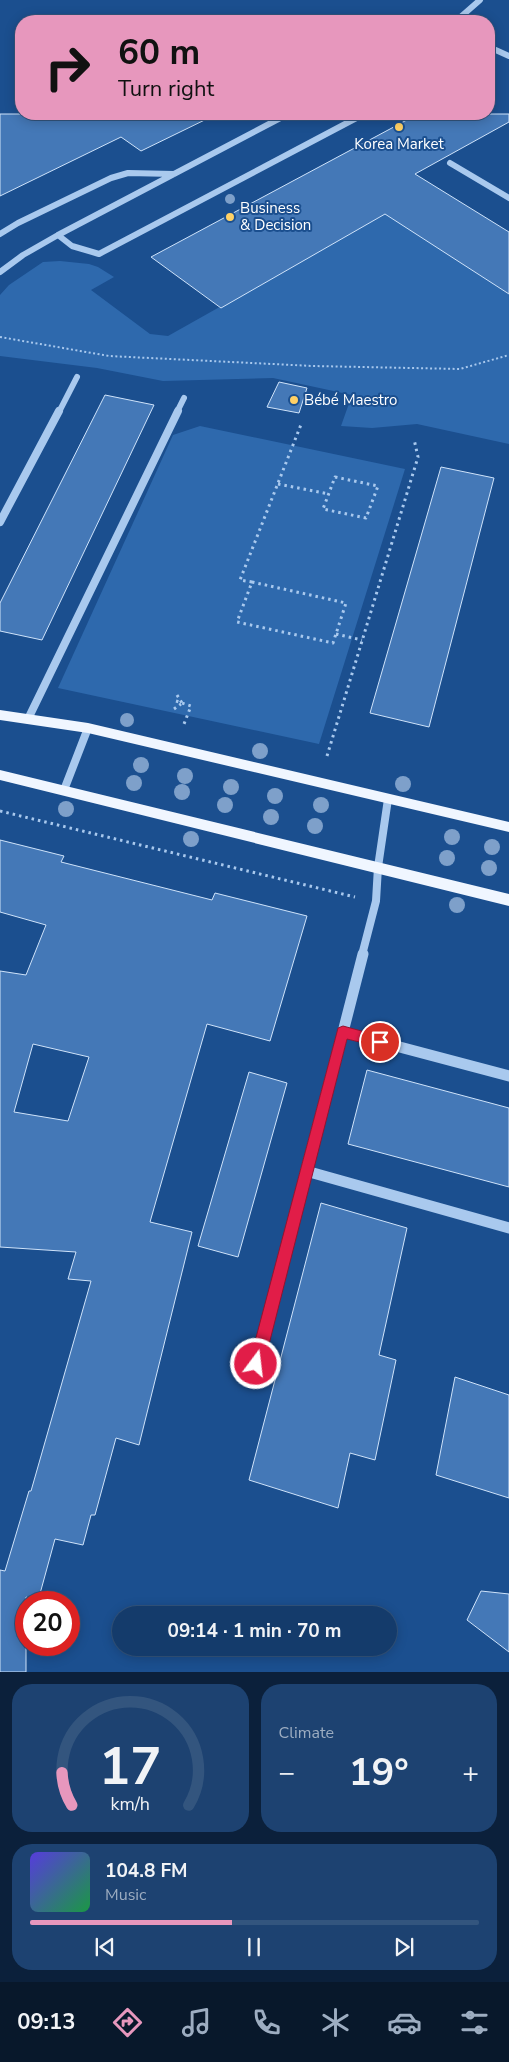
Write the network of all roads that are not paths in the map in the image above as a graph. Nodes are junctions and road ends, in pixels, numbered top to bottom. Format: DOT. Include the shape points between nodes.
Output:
graph roads {
  1 [pos="480,0"];
  2 [pos="463,15"];
  3 [pos="495,50"];
  4 [pos="509,56"];
  5 [pos="277,120"];
  6 [pos="353,120"];
  7 [pos="450,163"];
  8 [pos="175,174"];
  9 [pos="509,198"];
  10 [pos="0,234"];
  11 [pos="58,235"];
  12 [pos="0,272"];
  13 [pos="77,377"];
  14 [pos="184,398"];
  15 [pos="0,522"];
  16 [pos="0,715"];
  17 [pos="28,719"];
  18 [pos="88,728"];
  19 [pos="0,775"];
  20 [pos="64,790"];
  21 [pos="388,799"];
  22 [pos="509,827"];
  23 [pos="378,867"];
  24 [pos="509,900"];
  25 [pos="343,1032"];
  26 [pos="509,1076"];
  27 [pos="306,1171"];
  28 [pos="509,1228"];
  29 [pos="256,1364"];
  1 -- 2 [label="street"];
  3 -- 4 [label="street"];
  5 -- 8 [label="street"];
  6 -- 11 [label="street" via="99,254 72,246"];
  7 -- 9 [label="street"];
  8 -- 10 [label="street" via="128,173 112,178"];
  8 -- 11 [label="street"];
  11 -- 12 [label="street"];
  13 -- 15 [label="street"];
  14 -- 17 [label="street"];
  16 -- 17 [label="main road"];
  17 -- 18 [label="main road"];
  18 -- 20 [label="street"];
  18 -- 21 [label="main road"];
  19 -- 20 [label="main road"];
  20 -- 23 [label="main road"];
  21 -- 22 [label="main road"];
  21 -- 23 [label="street"];
  23 -- 24 [label="main road"];
  23 -- 25 [label="street" via="376,901"];
  25 -- 26 [label="street"];
  25 -- 27 [label="street"];
  27 -- 28 [label="street"];
  27 -- 29 [label="street"];
}
